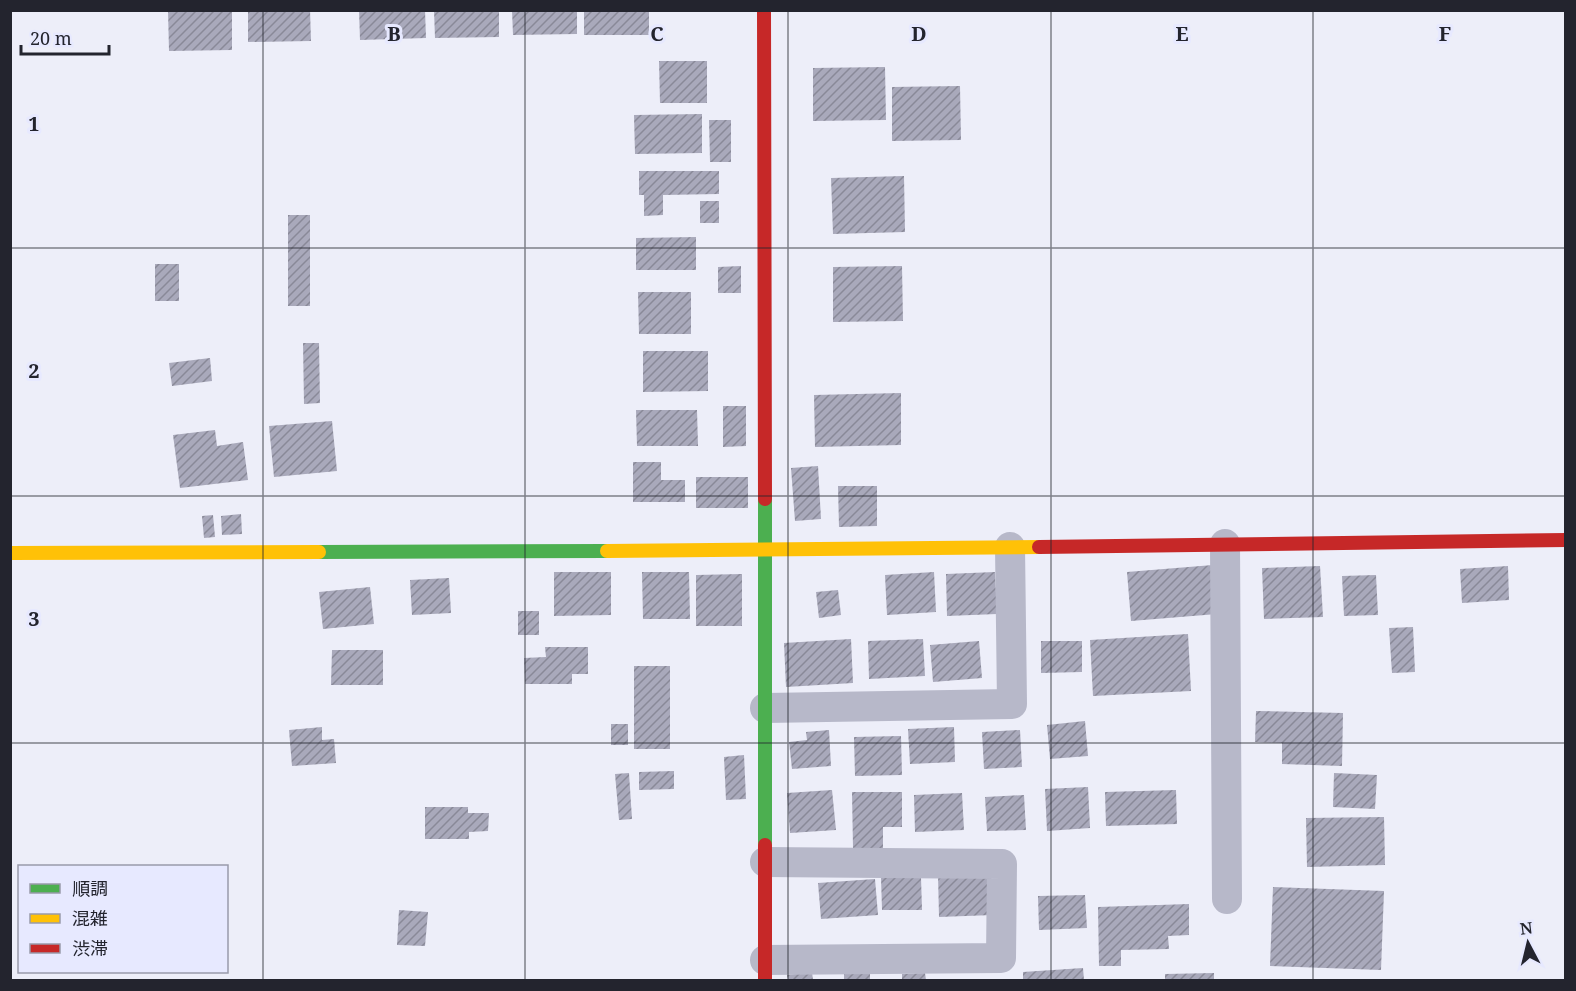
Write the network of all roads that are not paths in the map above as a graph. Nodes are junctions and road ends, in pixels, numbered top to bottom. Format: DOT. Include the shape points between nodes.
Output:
graph roads {
  1 [pos="764,10"];
  2 [pos="1566,540"];
  3 [pos="1225,544"];
  4 [pos="1010,547"];
  5 [pos="765,549"];
  6 [pos="10,553"];
  7 [pos="765,708"];
  8 [pos="765,862"];
  9 [pos="1227,898"];
  10 [pos="765,970"];
  1 -- 5 [label="street"];
  2 -- 3 [label="street"];
  3 -- 4 [label="street"];
  3 -- 9 [label="street"];
  4 -- 5 [label="street"];
  4 -- 7 [label="street" via="1012,704"];
  5 -- 6 [label="street"];
  5 -- 7 [label="street"];
  7 -- 8 [label="street"];
  8 -- 10 [label="street"];
  8 -- 10 [label="street" via="1002,864 1001,958"];
}
